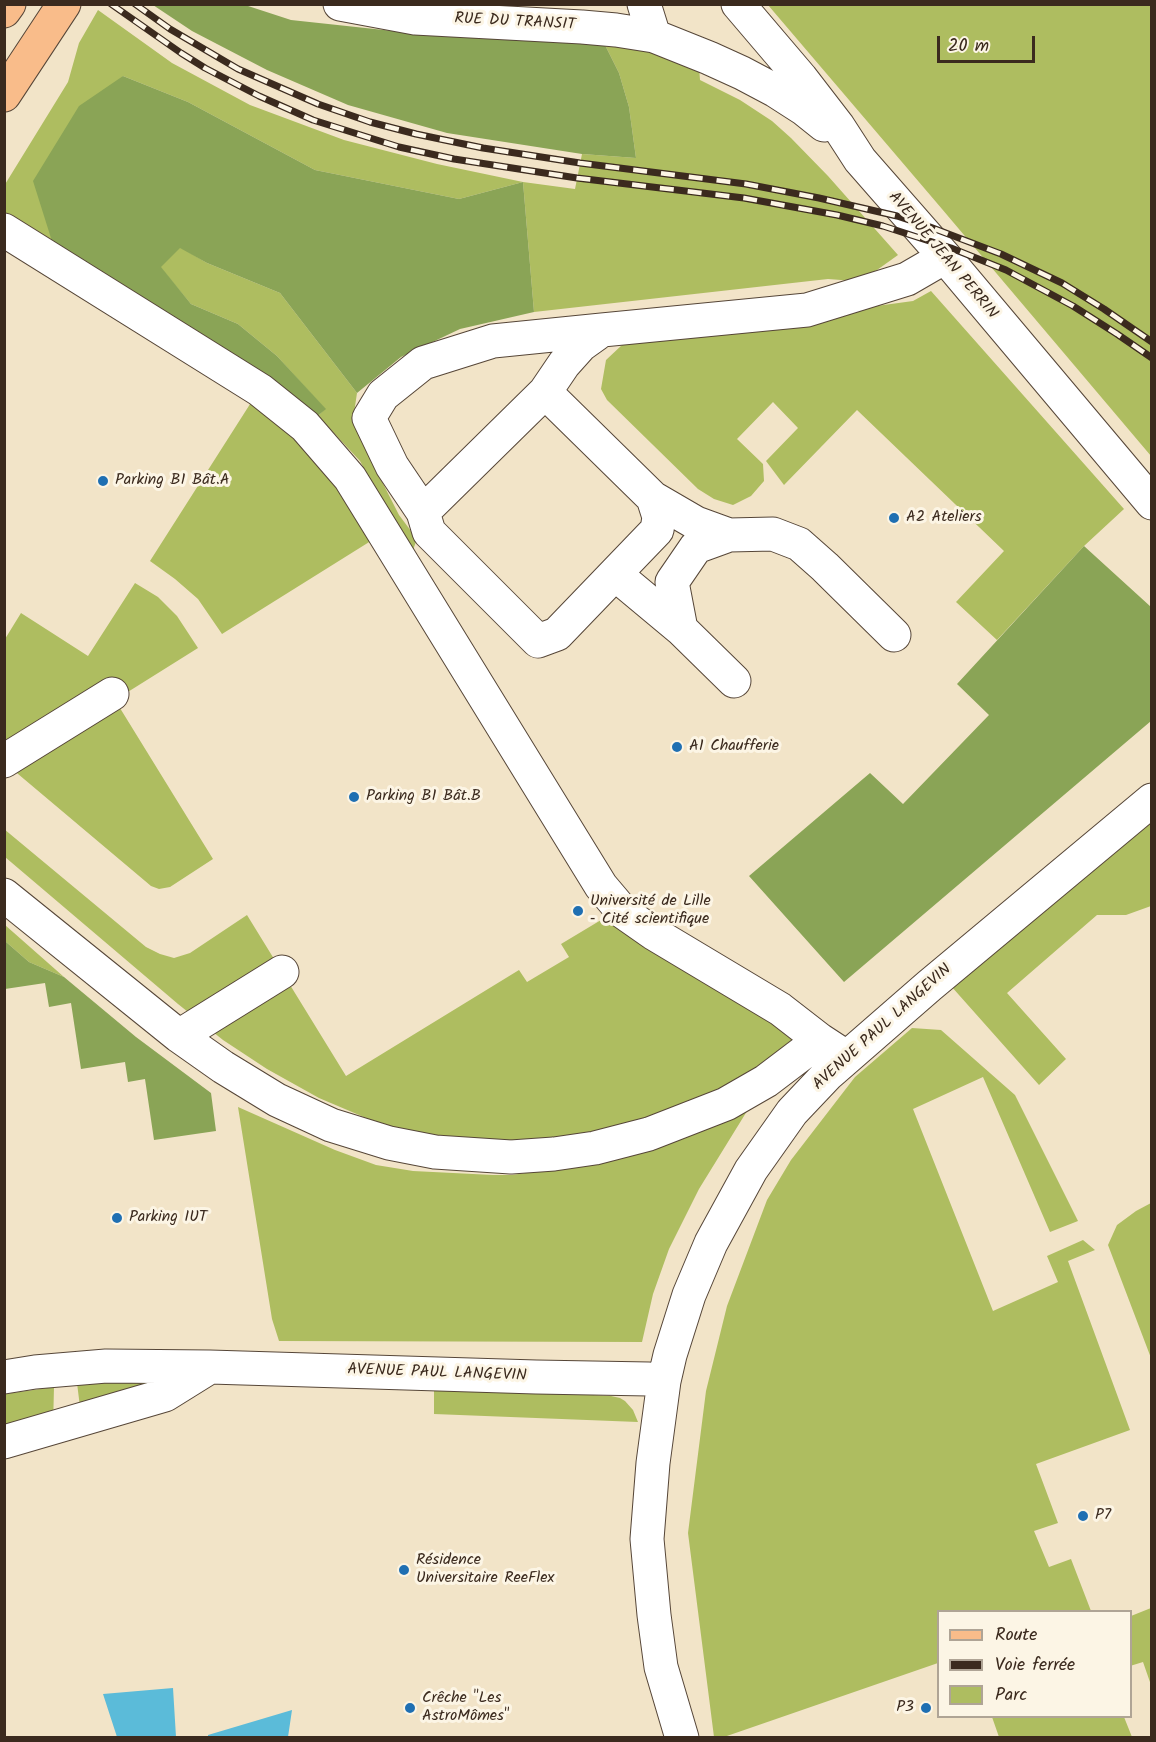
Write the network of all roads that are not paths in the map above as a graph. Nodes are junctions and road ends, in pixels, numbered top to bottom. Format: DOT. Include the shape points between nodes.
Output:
graph roads {
  1 [pos="9,4"];
  2 [pos="64,4"];
  3 [pos="340,4"];
  4 [pos="644,4"];
  5 [pos="738,4"];
  6 [pos="4,11"];
  7 [pos="654,36"];
  8 [pos="4,95"];
  9 [pos="860,160"];
  10 [pos="4,230"];
  11 [pos="945,257"];
  12 [pos="602,330"];
  13 [pos="545,392"];
  14 [pos="653,498"];
  15 [pos="1152,503"];
  16 [pos="423,512"];
  17 [pos="729,535"];
  18 [pos="615,574"];
  19 [pos="681,629"];
  20 [pos="894,634"];
  21 [pos="734,681"];
  22 [pos="112,694"];
  23 [pos="4,761"];
  24 [pos="1152,800"];
  25 [pos="4,895"];
  26 [pos="282,972"];
  27 [pos="190,1029"];
  28 [pos="820,1040"];
  29 [pos="846,1057"];
  30 [pos="210,1367"];
  31 [pos="4,1377"];
  32 [pos="664,1381"];
  33 [pos="4,1442"];
  34 [pos="682,1737"];
  1 -- 6 [label="main road"];
  2 -- 8 [label="main road"];
  3 -- 7 [label="street, RUE DU TRANSIT" via="415,18 582,27"];
  4 -- 7 [label="street"];
  5 -- 9 [label="street, AVENUE JEAN PERRIN" via="807,86"];
  7 -- 9 [label="street, RUE DU TRANSIT" via="717,61 776,91 804,109"];
  9 -- 11 [label="street, AVENUE JEAN PERRIN"];
  10 -- 28 [label="street" via="260,390 305,426 350,478 601,886 623,912 780,1010"];
  11 -- 12 [label="street" via="908,279 807,310"];
  11 -- 15 [label="street, AVENUE JEAN PERRIN"];
  12 -- 13 [label="street" via="581,345"];
  12 -- 16 [label="street" via="493,341 423,363 383,395 369,418 392,466"];
  13 -- 14 [label="street"];
  13 -- 16 [label="street"];
  14 -- 17 [label="street" via="696,523"];
  14 -- 18 [label="street" via="659,518 657,530"];
  16 -- 18 [label="street" via="429,532 537,641 557,634"];
  17 -- 19 [label="street" via="696,547 672,582"];
  17 -- 20 [label="street" via="773,534 799,544"];
  18 -- 19 [label="street"];
  19 -- 21 [label="street"];
  22 -- 23 [label="street"];
  24 -- 29 [label="street, AVENUE PAUL LANGEVIN"];
  25 -- 27 [label="street"];
  26 -- 27 [label="street"];
  27 -- 28 [label="street" via="223,1067 277,1100 331,1125 388,1143 435,1152 511,1157 595,1148 693,1118 766,1081"];
  28 -- 29 [label="street"];
  29 -- 32 [label="street, AVENUE PAUL LANGEVIN" via="792,1112 751,1170 688,1295"];
  30 -- 31 [label="street, AVENUE PAUL LANGEVIN" via="106,1366"];
  30 -- 32 [label="street, AVENUE PAUL LANGEVIN"];
  30 -- 33 [label="street" via="165,1395"];
  32 -- 34 [label="street, AVENUE PAUL LANGEVIN" via="647,1539 662,1667"];
}
